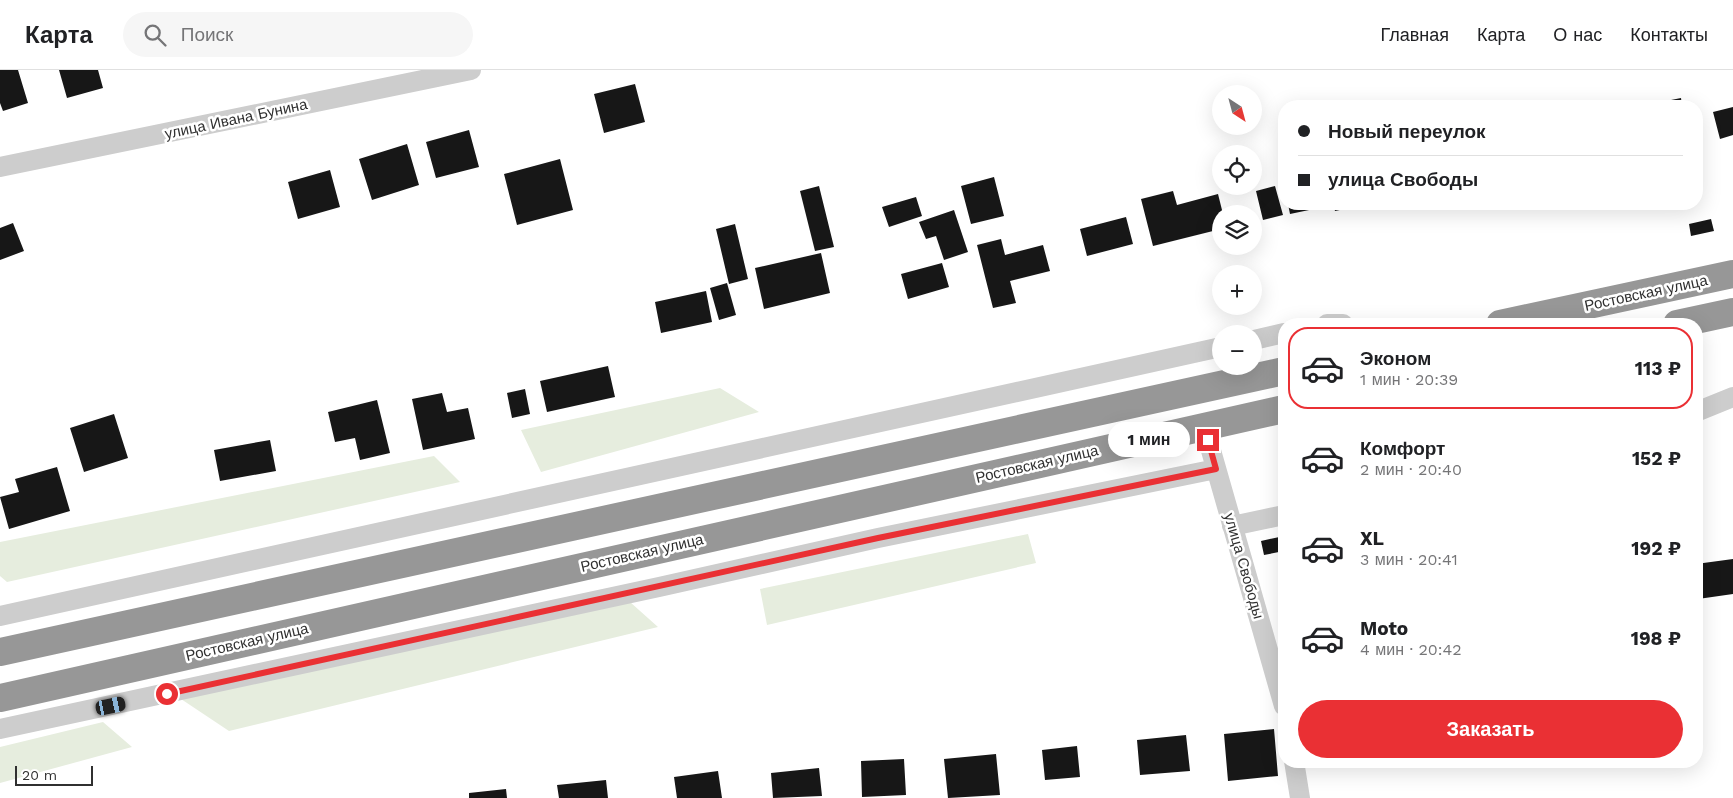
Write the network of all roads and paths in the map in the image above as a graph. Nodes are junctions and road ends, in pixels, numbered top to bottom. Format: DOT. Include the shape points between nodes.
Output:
graph roads {
  1 [pos="471,70"];
  2 [pos="0,167"];
  3 [pos="1733,274"];
  4 [pos="1733,312"];
  5 [pos="1528,318"];
  6 [pos="1703,318"];
  7 [pos="1278,334"];
  8 [pos="1262,338"];
  9 [pos="1212,349"];
  10 [pos="1278,372"];
  11 [pos="1733,397"];
  12 [pos="1703,409"];
  13 [pos="1278,410"];
  14 [pos="1204,426"];
  15 [pos="1216,469"];
  16 [pos="1278,516"];
  17 [pos="1232,526"];
  18 [pos="0,616"];
  19 [pos="0,652"];
  20 [pos="1278,685"];
  21 [pos="0,698"];
  22 [pos="0,729"];
  23 [pos="1295,768"];
  24 [pos="1300,798"];
  1 -- 2 [label="street, улица Ивана Бунина"];
  3 -- 5 [label="highway, Ростовская улица"];
  4 -- 6 [label="highway"];
  7 -- 8 [label="street"];
  9 -- 18 [label="street"];
  10 -- 19 [label="highway"];
  11 -- 12 [label="street"];
  13 -- 14 [label="highway, Ростовская улица"];
  14 -- 15 [label="street, улица Свободы"];
  14 -- 21 [label="highway, Ростовская улица"];
  15 -- 17 [label="street, улица Свободы"];
  15 -- 22 [label="street" via="878,538"];
  16 -- 17 [label="street"];
  17 -- 20 [label="street, улица Свободы"];
  23 -- 24 [label="street"];
}
